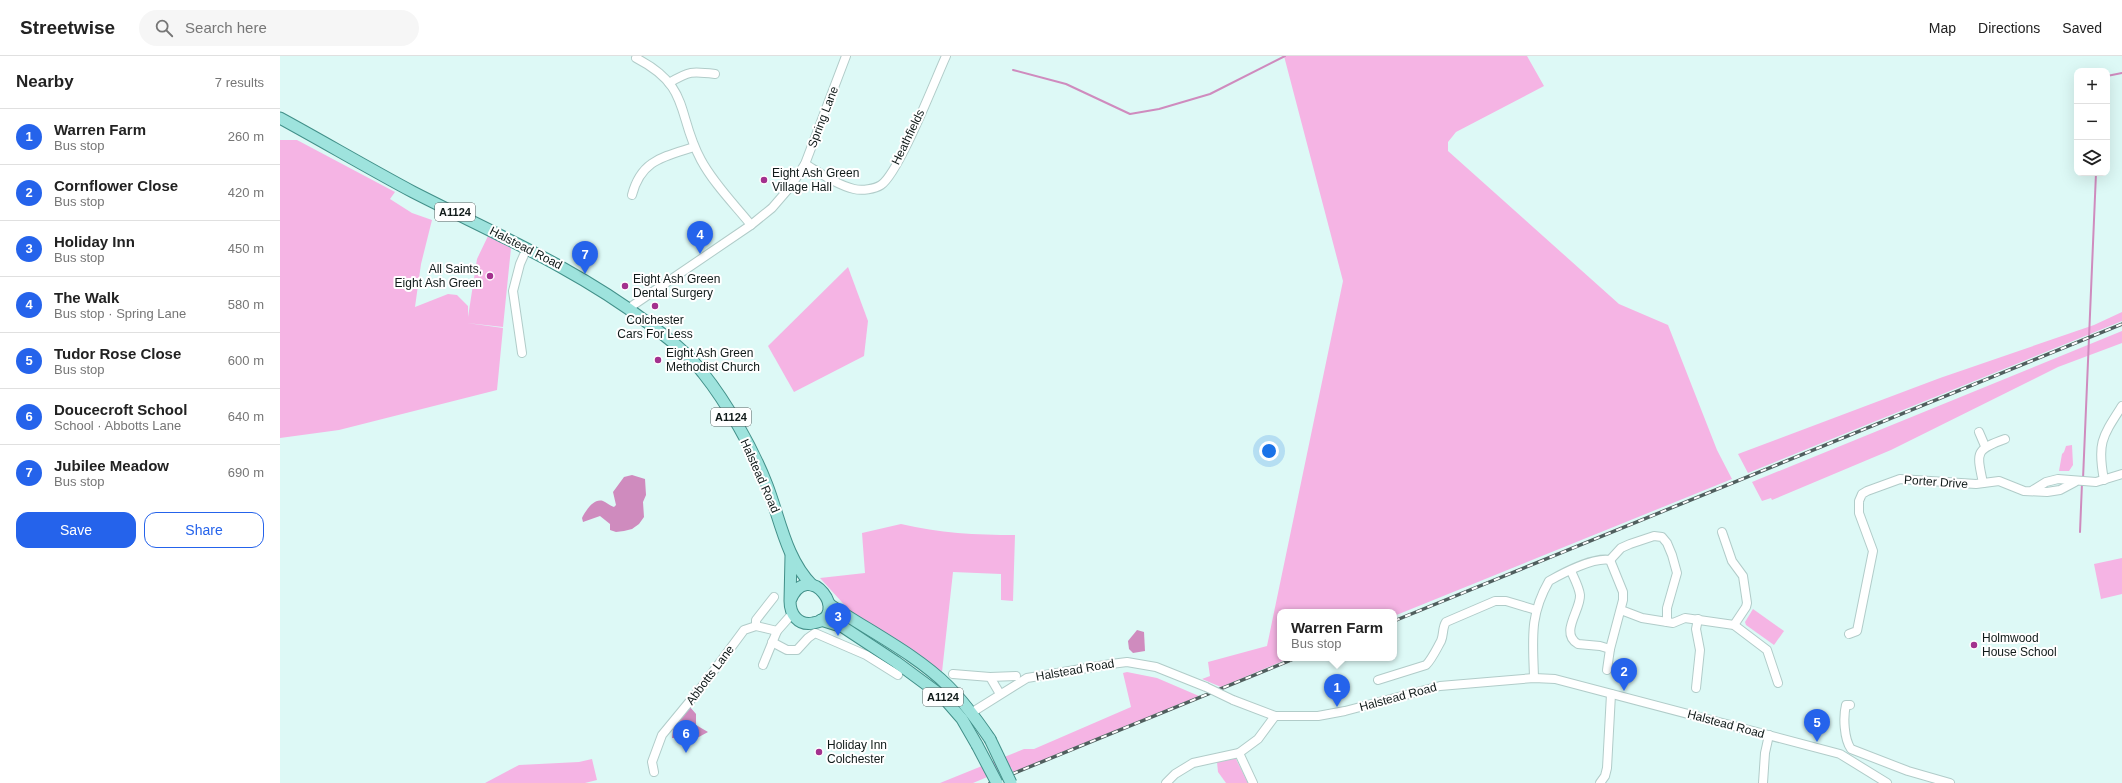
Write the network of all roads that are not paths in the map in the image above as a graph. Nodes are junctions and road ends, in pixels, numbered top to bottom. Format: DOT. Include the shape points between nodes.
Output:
graph roads {
  1 [pos="846,56"];
  2 [pos="946,56"];
  3 [pos="636,58"];
  4 [pos="715,74"];
  5 [pos="669,83"];
  6 [pos="280,118"];
  7 [pos="694,147"];
  8 [pos="805,164"];
  9 [pos="632,195"];
  10 [pos="751,226"];
  11 [pos="527,248"];
  12 [pos="629,308"];
  13 [pos="522,353"];
  14 [pos="2122,406"];
  15 [pos="1979,432"];
  16 [pos="2005,439"];
  17 [pos="1985,446"];
  18 [pos="2122,474"];
  19 [pos="2104,480"];
  20 [pos="1983,483"];
  21 [pos="1722,532"];
  22 [pos="791,556"];
  23 [pos="1610,560"];
  24 [pos="1571,571"];
  25 [pos="812,585"];
  26 [pos="774,597"];
  27 [pos="790,601"];
  28 [pos="829,604"];
  29 [pos="1536,610"];
  30 [pos="1621,610"];
  31 [pos="792,614"];
  32 [pos="1698,619"];
  33 [pos="821,620"];
  34 [pos="1667,622"];
  35 [pos="1734,625"];
  36 [pos="756,626"];
  37 [pos="777,631"];
  38 [pos="1856,634"];
  39 [pos="772,642"];
  40 [pos="1610,649"];
  41 [pos="763,665"];
  42 [pos="1607,670"];
  43 [pos="953,674"];
  44 [pos="898,675"];
  45 [pos="1016,676"];
  46 [pos="990,677"];
  47 [pos="1534,678"];
  48 [pos="1378,680"];
  49 [pos="1778,683"];
  50 [pos="1696,688"];
  51 [pos="1000,694"];
  52 [pos="1611,694"];
  53 [pos="1850,705"];
  54 [pos="971,713"];
  55 [pos="1275,716"];
  56 [pos="1769,735"];
  57 [pos="1239,753"];
  58 [pos="654,772"];
  59 [pos="1934,781"];
  60 [pos="997,783"];
  61 [pos="1011,783"];
  62 [pos="1166,783"];
  63 [pos="1253,783"];
  64 [pos="1600,783"];
  65 [pos="1763,783"];
  66 [pos="1888,783"];
  67 [pos="1950,783"];
  1 -- 8 [label="street, Spring Lane"];
  2 -- 8 [label="street, Heathfields" via="897,163 881,184 855,190"];
  3 -- 5 [label="street" via="650,65"];
  4 -- 5 [label="street" via="686,73"];
  5 -- 7 [label="street" via="678,94"];
  6 -- 11 [label="main road, Halstead Road / A1124" via="412,191"];
  7 -- 9 [label="street" via="659,158 647,166 636,180"];
  7 -- 10 [label="street"];
  8 -- 10 [label="street, Spring Lane" via="781,198"];
  10 -- 12 [label="street, Spring Lane"];
  11 -- 12 [label="main road, Halstead Road / A1124" via="568,269"];
  11 -- 13 [label="street" via="513,291"];
  12 -- 22 [label="main road, Halstead Road / A1124" via="676,344 703,372 739,429 766,483"];
  14 -- 19 [label="street" via="2101,442 2100,455"];
  15 -- 17 [label="street"];
  16 -- 17 [label="street"];
  17 -- 20 [label="street" via="1978,457"];
  18 -- 19 [label="street, Porter Drive"];
  19 -- 20 [label="street, Porter Drive" via="2077,482 2060,490 2047,492 2024,491 1999,481"];
  20 -- 38 [label="street, Porter Drive" via="1900,479 1862,494 1859,513 1873,551"];
  21 -- 35 [label="street" via="1732,560 1743,576 1747,603"];
  22 -- 25 [label="main road, Halstead Road / A1124" via="803,576"];
  22 -- 27 [label="main road, Halstead Road / A1124"];
  23 -- 24 [label="street" via="1597,560"];
  23 -- 30 [label="street" via="1623,592"];
  23 -- 34 [label="street" via="1620,548 1654,536 1662,538 1670,549 1677,573 1667,608"];
  24 -- 29 [label="street" via="1549,581"];
  24 -- 40 [label="street" via="1580,593 1570,630 1572,638 1578,644"];
  25 -- 27 [label="main road" via="799,588"];
  25 -- 28 [label="main road" via="825,593"];
  26 -- 36 [label="street" via="756,620"];
  27 -- 31 [label="main road"];
  28 -- 33 [label="main road" via="826,615"];
  28 -- 54 [label="main road, A1124" via="904,652 947,685"];
  29 -- 47 [label="street" via="1532,627"];
  29 -- 48 [label="street" via="1506,601 1495,601 1446,622 1441,640 1432,659 1426,665"];
  30 -- 34 [label="street" via="1642,618"];
  30 -- 40 [label="street"];
  31 -- 33 [label="main road" via="808,624"];
  31 -- 37 [label="street"];
  32 -- 34 [label="street" via="1685,618"];
  32 -- 35 [label="street"];
  32 -- 50 [label="street" via="1696,629 1700,650"];
  33 -- 60 [label="main road, A1124, bridge" via="843,627 942,696 962,719"];
  35 -- 49 [label="street" via="1767,650"];
  36 -- 37 [label="street"];
  36 -- 58 [label="street, Abbotts Lane" via="744,630 662,735 652,762"];
  37 -- 39 [label="street"];
  39 -- 41 [label="street"];
  39 -- 44 [label="street" via="787,650 797,650 815,633 866,655"];
  40 -- 42 [label="street"];
  43 -- 46 [label="street"];
  45 -- 46 [label="street"];
  46 -- 51 [label="street"];
  47 -- 52 [label="street, Halstead Road" via="1555,679"];
  47 -- 55 [label="street, Halstead Road" via="1440,686 1330,715"];
  51 -- 54 [label="street, Halstead Road"];
  51 -- 55 [label="street, Halstead Road, bridge" via="1027,678 1127,662 1156,667"];
  52 -- 56 [label="street, Halstead Road"];
  52 -- 64 [label="street" via="1607,768"];
  53 -- 59 [label="street" via="1846,705 1844,712 1847,744 1851,749"];
  54 -- 61 [label="main road, A1124, bridge" via="990,739"];
  55 -- 57 [label="street" via="1258,739"];
  56 -- 65 [label="street"];
  56 -- 66 [label="street, Halstead Road" via="1840,754"];
  57 -- 62 [label="street" via="1193,763"];
  57 -- 63 [label="street"];
  59 -- 67 [label="street"];
}
